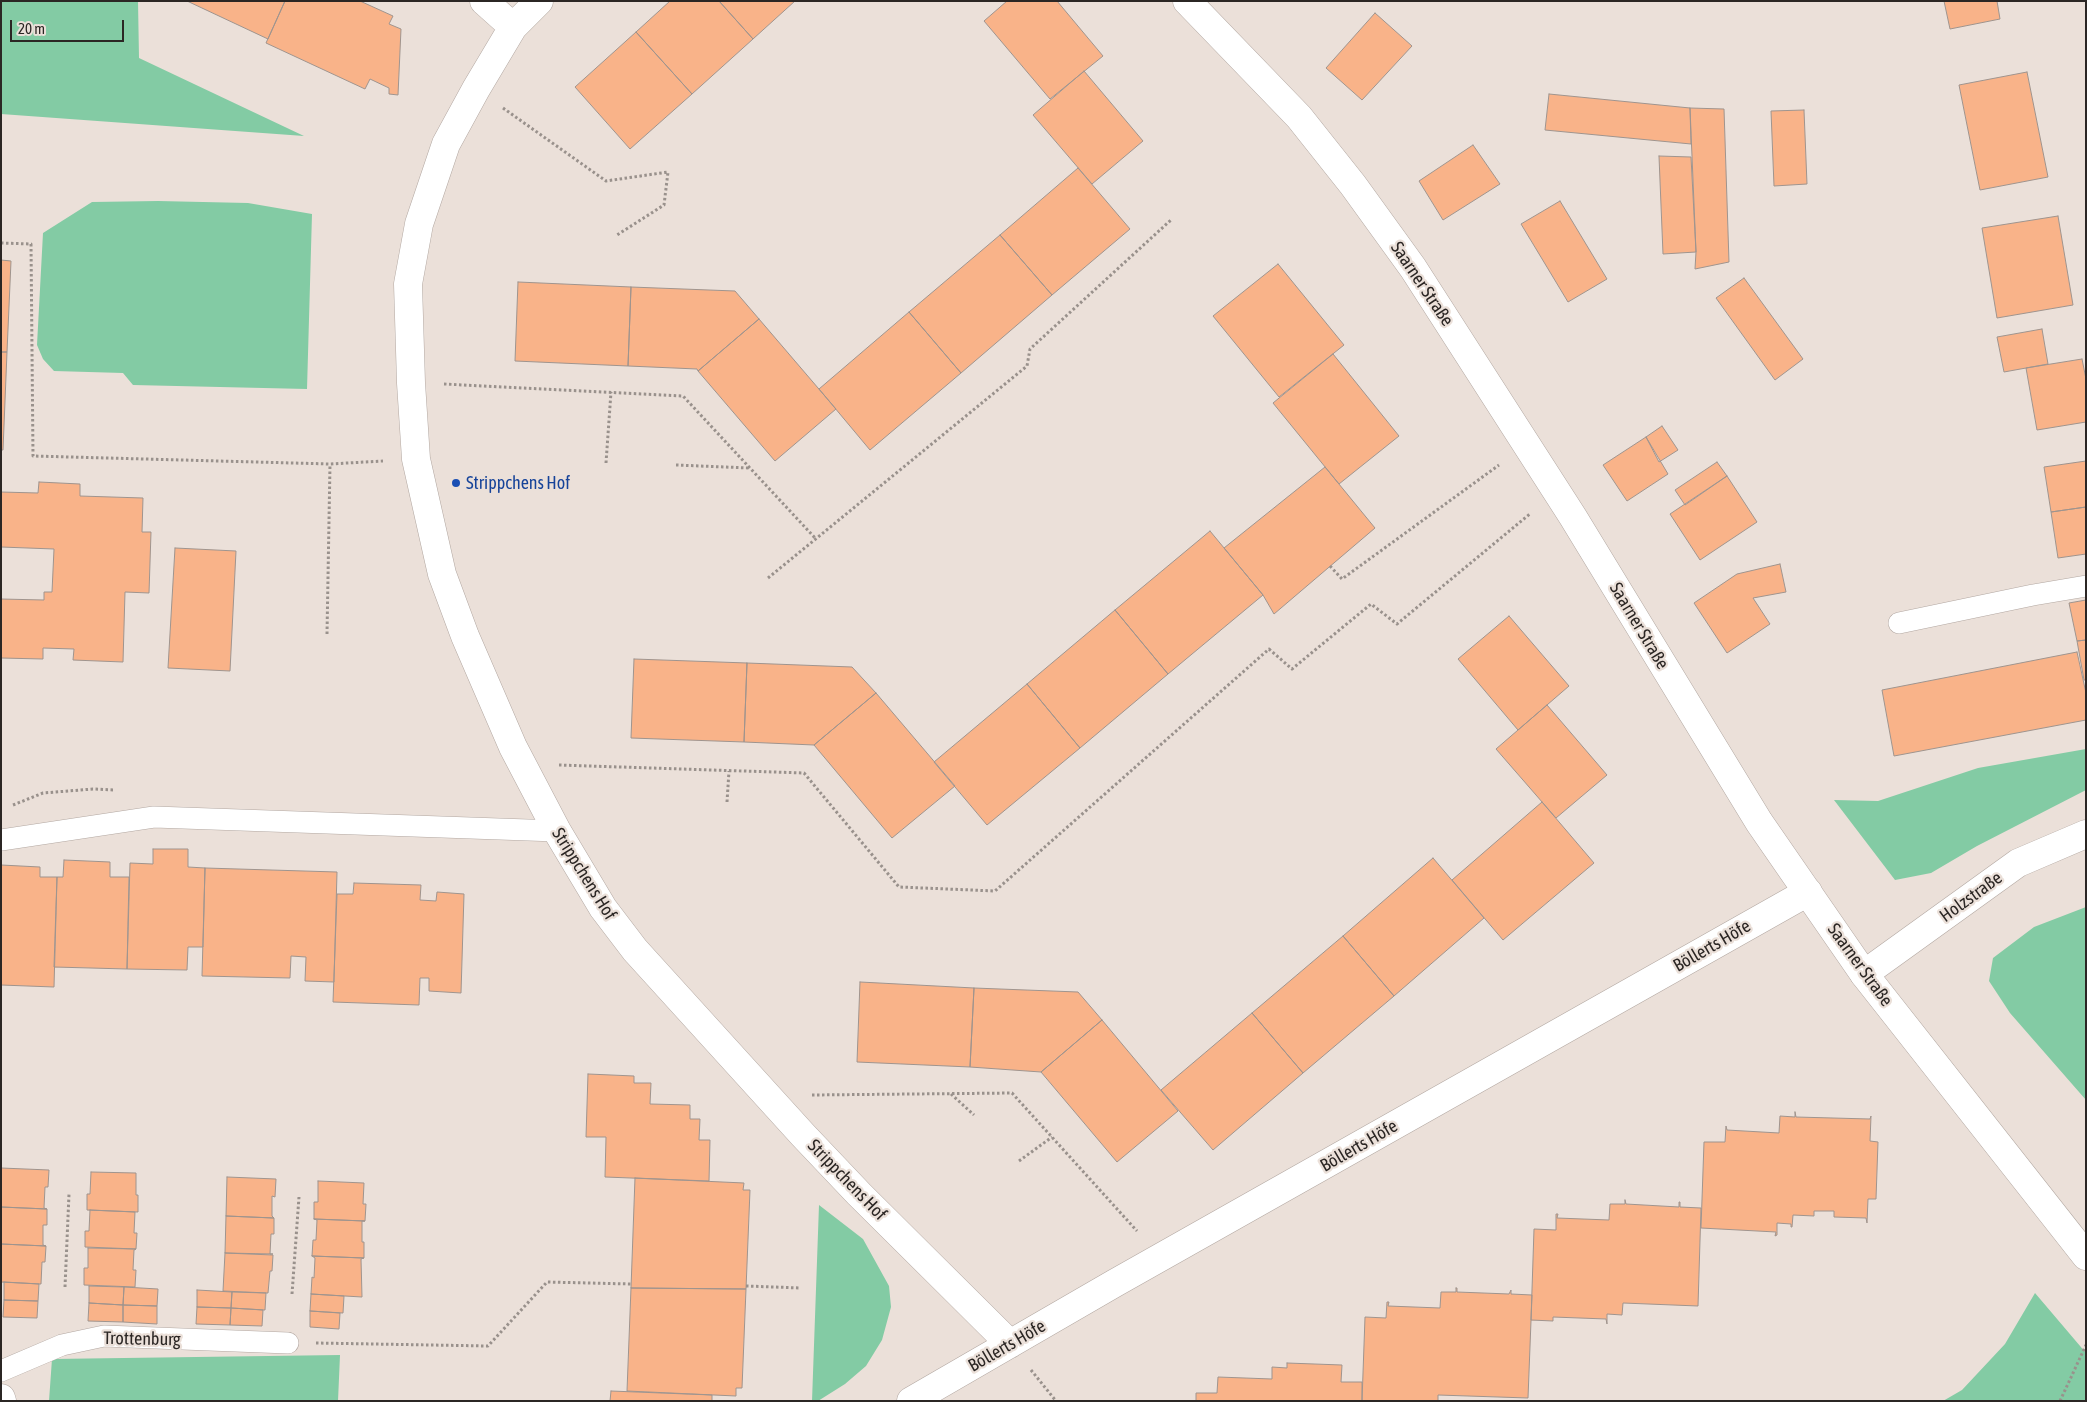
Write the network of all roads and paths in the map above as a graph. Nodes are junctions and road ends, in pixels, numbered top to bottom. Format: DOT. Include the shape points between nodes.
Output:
graph roads {
  1 [pos="484,1"];
  2 [pos="539,1"];
  3 [pos="1186,1"];
  4 [pos="513,27"];
  5 [pos="476,89"];
  6 [pos="1172,219"];
  7 [pos="617,234"];
  8 [pos="1,243"];
  9 [pos="411,383"];
  10 [pos="610,392"];
  11 [pos="1526,445"];
  12 [pos="416,459"];
  13 [pos="606,463"];
  14 [pos="330,464"];
  15 [pos="676,465"];
  16 [pos="750,468"];
  17 [pos="1556,492"];
  18 [pos="816,539"];
  19 [pos="1330,566"];
  20 [pos="768,578"];
  21 [pos="2086,586"];
  22 [pos="1899,623"];
  23 [pos="327,634"];
  24 [pos="521,763"];
  25 [pos="729,771"];
  26 [pos="727,802"];
  27 [pos="557,831"];
  28 [pos="2086,834"];
  29 [pos="1,840"];
  30 [pos="1808,892"];
  31 [pos="1864,974"];
  32 [pos="951,1094"];
  33 [pos="766,1095"];
  34 [pos="974,1115"];
  35 [pos="1052,1137"];
  36 [pos="1019,1161"];
  37 [pos="69,1194"];
  38 [pos="299,1197"];
  39 [pos="2086,1256"];
  40 [pos="1162,1258"];
  41 [pos="631,1284"];
  42 [pos="746,1286"];
  43 [pos="65,1287"];
  44 [pos="801,1288"];
  45 [pos="292,1294"];
  46 [pos="288,1342"];
  47 [pos="1010,1344"];
  48 [pos="2086,1345"];
  49 [pos="1,1371"];
  50 [pos="912,1401"];
  51 [pos="2060,1401"];
  1 -- 4 [label="street"];
  2 -- 4 [label="street, Strippchens Hof"];
  3 -- 11 [label="street, Saarner Straße" via="1299,117 1353,185 1413,268"];
  4 -- 5 [label="street, Strippchens Hof"];
  5 -- 7 [label="path" via="606,181 668,172 664,205"];
  5 -- 9 [label="street, Strippchens Hof" via="446,144 419,224 408,284"];
  6 -- 18 [label="path" via="1030,349 1028,366"];
  8 -- 14 [label="path" via="31,244 33,456"];
  9 -- 10 [label="path"];
  9 -- 12 [label="street, Strippchens Hof"];
  10 -- 13 [label="path"];
  10 -- 16 [label="path" via="683,396"];
  11 -- 17 [label="street, Saarner Straße"];
  11 -- 19 [label="path" via="1342,579"];
  12 -- 14 [label="path"];
  12 -- 24 [label="street, Strippchens Hof" via="442,574 465,636"];
  14 -- 23 [label="path"];
  15 -- 16 [label="path"];
  16 -- 18 [label="path"];
  17 -- 25 [label="path" via="1397,624 1372,604 1292,669 1269,649 995,891 899,887 804,773"];
  17 -- 30 [label="street, Saarner Straße" via="1744,800"];
  18 -- 20 [label="path"];
  21 -- 22 [label="lane"];
  24 -- 25 [label="path"];
  24 -- 27 [label="street, Strippchens Hof"];
  25 -- 26 [label="path"];
  27 -- 29 [label="lane" via="154,817"];
  27 -- 33 [label="street, Strippchens Hof" via="603,908 635,950"];
  28 -- 31 [label="street, Holzstraße" via="2018,863"];
  30 -- 31 [label="street, Saarner Straße"];
  30 -- 40 [label="street, Böllerts Höfe"];
  31 -- 39 [label="street, Saarner Straße"];
  32 -- 33 [label="path"];
  32 -- 34 [label="path"];
  32 -- 35 [label="path" via="1012,1093"];
  33 -- 47 [label="street, Strippchens Hof" via="859,1194"];
  35 -- 36 [label="path"];
  35 -- 40 [label="path"];
  37 -- 43 [label="path"];
  38 -- 45 [label="path"];
  40 -- 47 [label="street, Böllerts Höfe"];
  41 -- 46 [label="path" via="547,1282 488,1346"];
  42 -- 44 [label="path"];
  46 -- 49 [label="lane, Trottenburg" via="104,1336 62,1345"];
  47 -- 50 [label="street, Böllerts Höfe"];
  48 -- 51 [label="path"];
}
